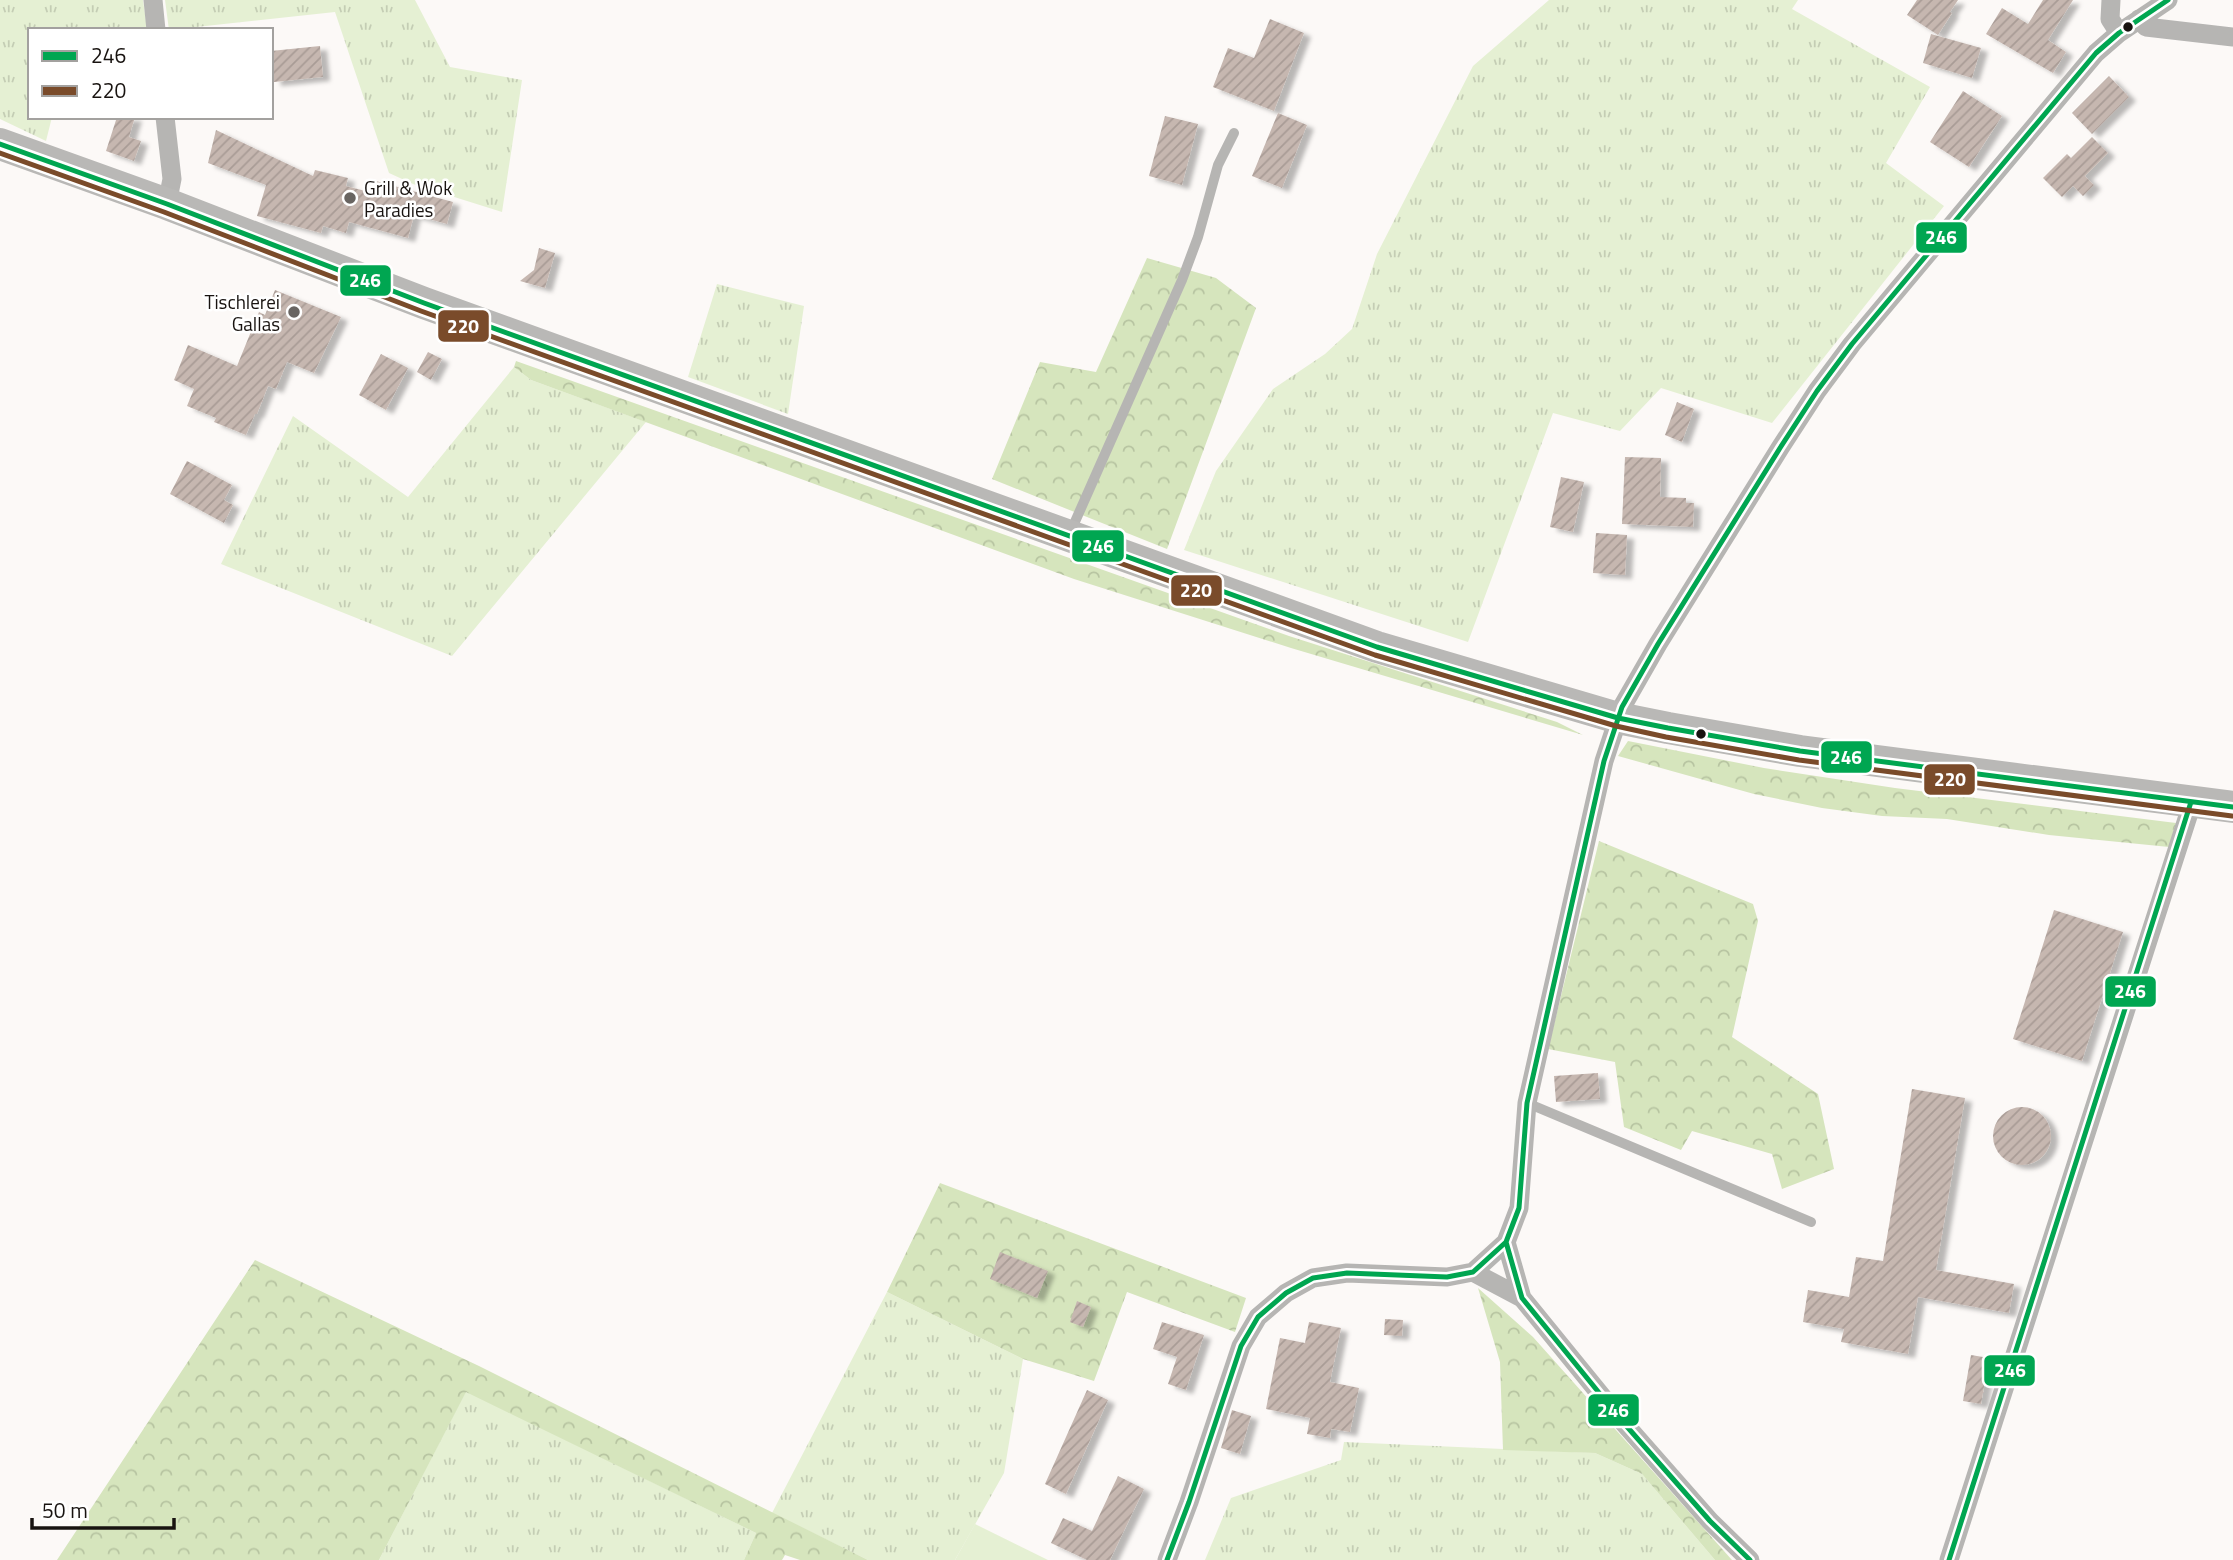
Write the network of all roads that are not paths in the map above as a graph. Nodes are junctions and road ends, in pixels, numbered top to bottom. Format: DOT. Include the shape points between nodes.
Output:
graph roads {
  1 [pos="153,0"];
  2 [pos="2111,0"];
  3 [pos="2168,0"];
  4 [pos="2139,19"];
  5 [pos="156,28"];
  6 [pos="2119,33"];
  7 [pos="2233,37"];
  8 [pos="165,119"];
  9 [pos="1234,133"];
  10 [pos="0,144"];
  11 [pos="167,204"];
  12 [pos="1069,535"];
  13 [pos="1618,718"];
  14 [pos="2191,802"];
  15 [pos="2233,807"];
  16 [pos="1527,1103"];
  17 [pos="1811,1222"];
  18 [pos="1506,1242"];
  19 [pos="1473,1272"];
  20 [pos="1522,1298"];
  21 [pos="1167,1560"];
  22 [pos="1750,1560"];
  23 [pos="1950,1560"];
  1 -- 5 [label="street"];
  2 -- 6 [label="street" via="2110,19"];
  3 -- 4 [label="street"];
  4 -- 6 [label="street"];
  4 -- 7 [label="street" via="2146,27"];
  6 -- 13 [label="street" via="1990,178 1817,391 1658,644"];
  8 -- 11 [label="street" via="172,179"];
  9 -- 12 [label="lane" via="1218,165 1182,280"];
  10 -- 11 [label="main road"];
  11 -- 12 [label="main road" via="437,308"];
  12 -- 13 [label="main road" via="1377,647"];
  13 -- 14 [label="main road" via="1800,751"];
  13 -- 16 [label="street" via="1604,761"];
  14 -- 15 [label="main road"];
  14 -- 23 [label="street"];
  16 -- 17 [label="lane"];
  16 -- 18 [label="street" via="1519,1208"];
  18 -- 19 [label="street"];
  18 -- 20 [label="street"];
  19 -- 20 [label="street"];
  19 -- 21 [label="street" via="1447,1277 1346,1273 1313,1278 1258,1317 1241,1346"];
  20 -- 22 [label="street" via="1622,1421"];
}
